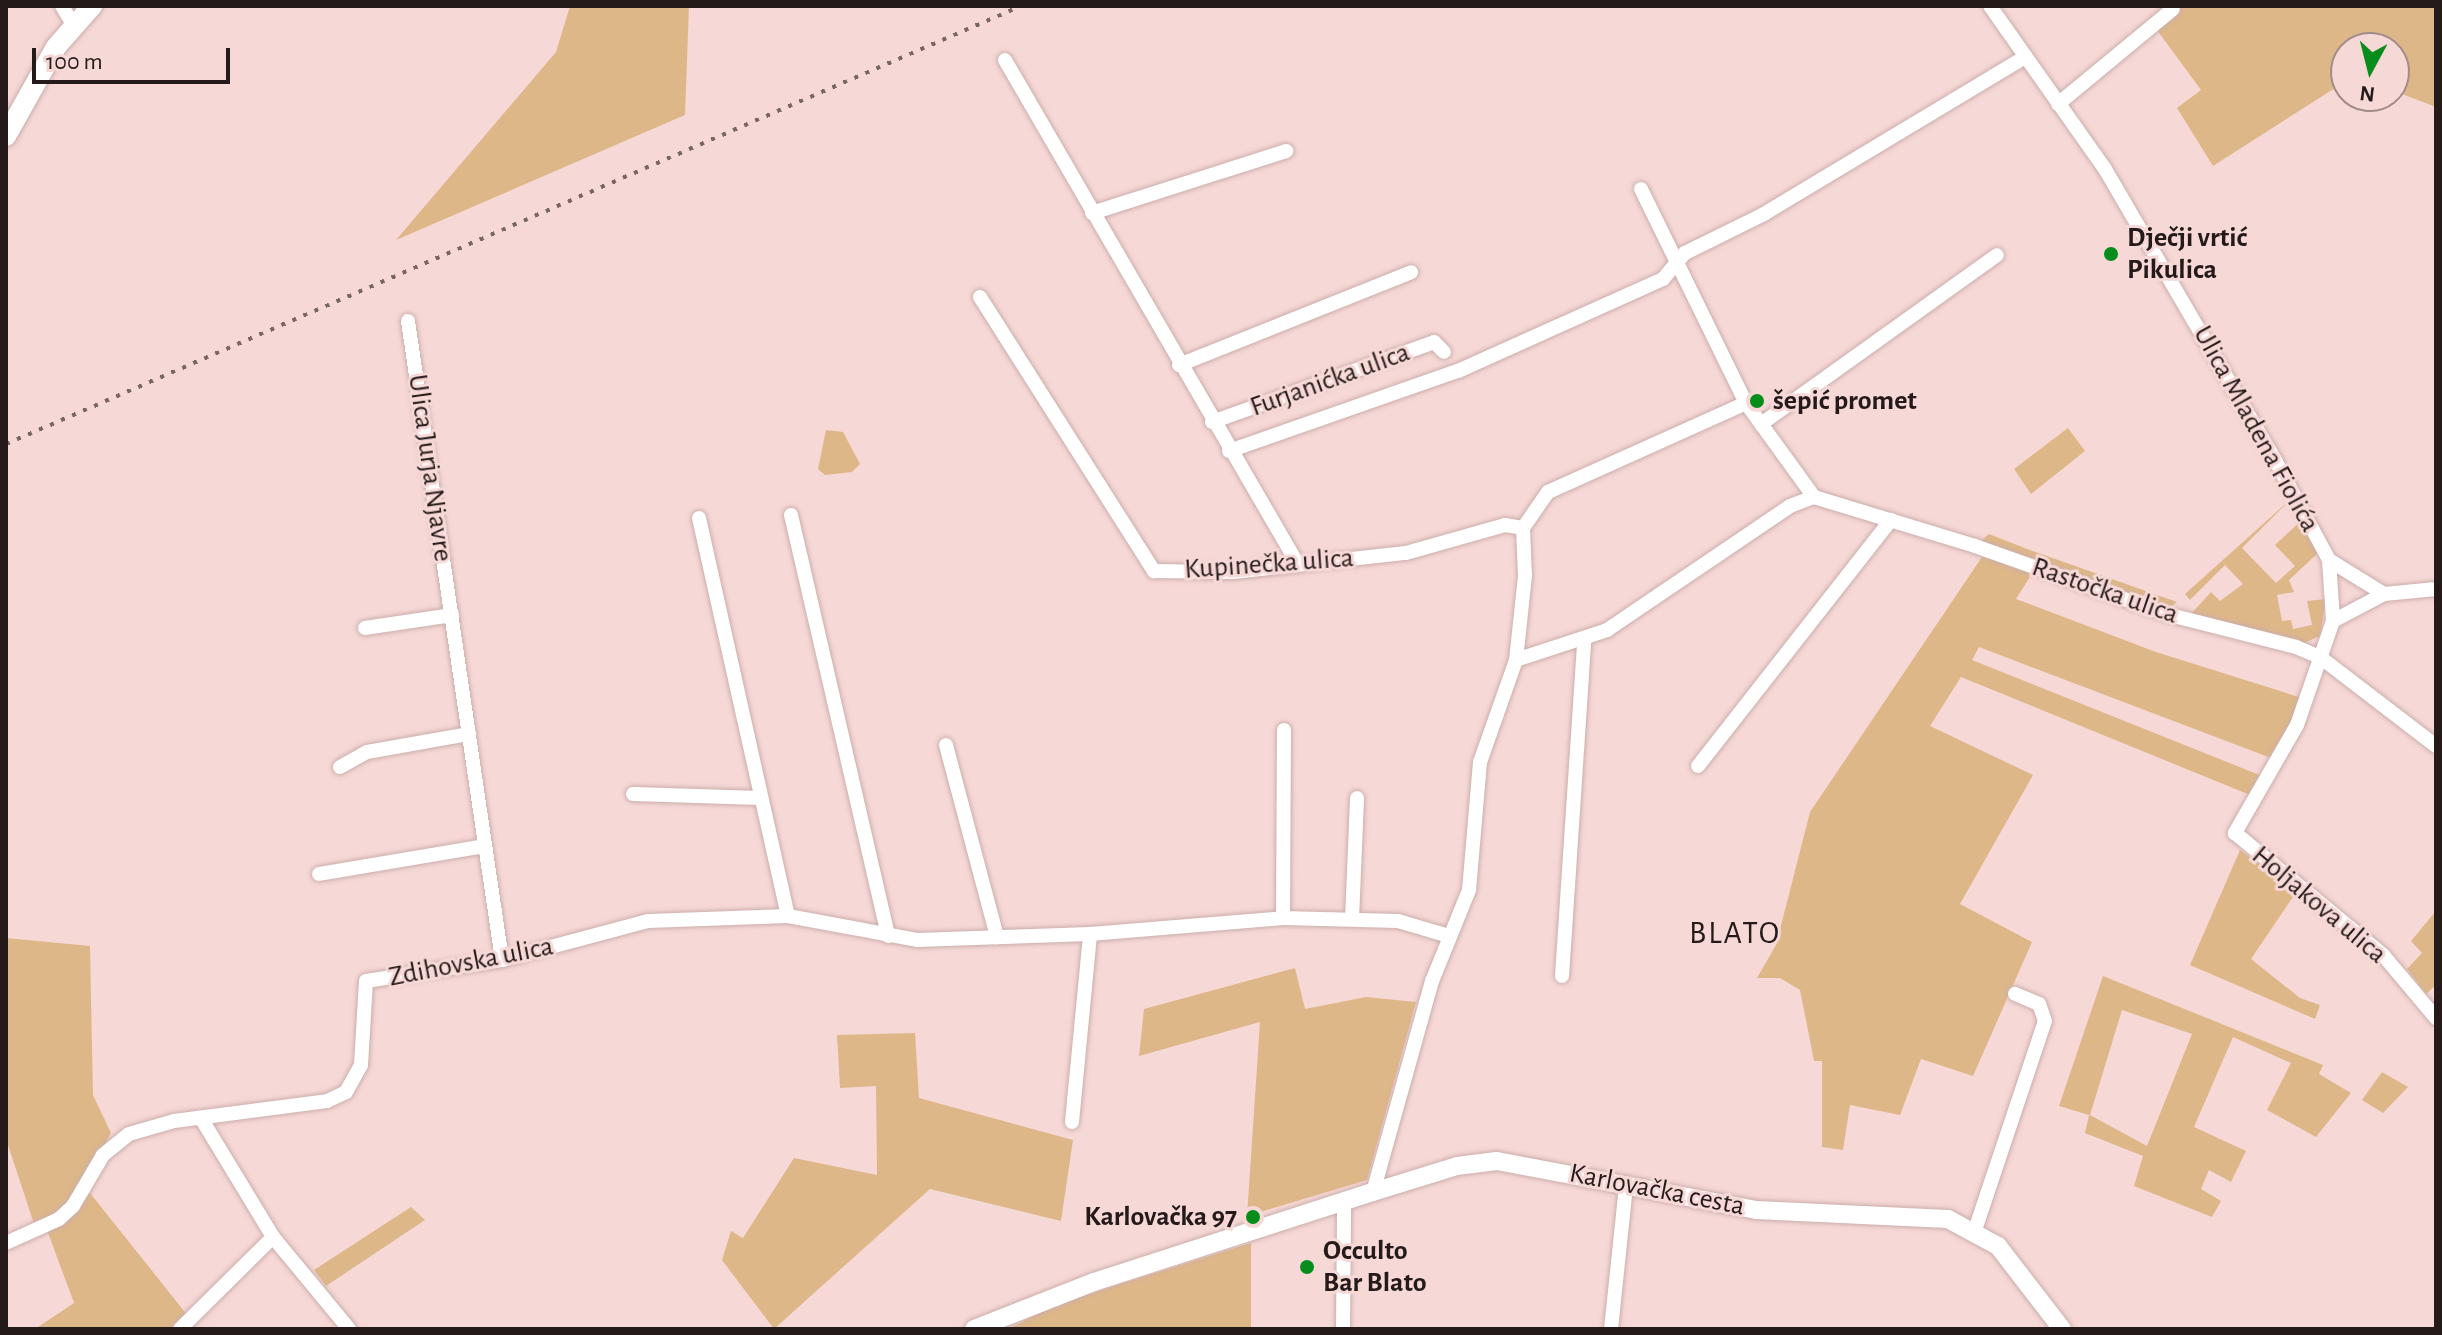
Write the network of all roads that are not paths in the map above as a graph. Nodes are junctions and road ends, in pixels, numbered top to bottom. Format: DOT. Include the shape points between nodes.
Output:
graph roads {
  1 [pos="62,6"];
  2 [pos="92,6"];
  3 [pos="1990,6"];
  4 [pos="2173,9"];
  5 [pos="73,24"];
  6 [pos="2024,58"];
  7 [pos="1005,60"];
  8 [pos="2058,104"];
  9 [pos="6,136"];
  10 [pos="1286,151"];
  11 [pos="1641,189"];
  12 [pos="1092,213"];
  13 [pos="1997,255"];
  14 [pos="1675,264"];
  15 [pos="1411,272"];
  16 [pos="980,297"];
  17 [pos="408,321"];
  18 [pos="1444,352"];
  19 [pos="1179,365"];
  20 [pos="1746,403"];
  21 [pos="1212,422"];
  22 [pos="1761,424"];
  23 [pos="1229,451"];
  24 [pos="1814,497"];
  25 [pos="791,515"];
  26 [pos="699,518"];
  27 [pos="1891,520"];
  28 [pos="1523,528"];
  29 [pos="2329,560"];
  30 [pos="1296,561"];
  31 [pos="2436,589"];
  32 [pos="2384,594"];
  33 [pos="452,615"];
  34 [pos="2333,621"];
  35 [pos="365,628"];
  36 [pos="1584,642"];
  37 [pos="2320,657"];
  38 [pos="1516,660"];
  39 [pos="1284,730"];
  40 [pos="469,734"];
  41 [pos="946,745"];
  42 [pos="2436,746"];
  43 [pos="1698,766"];
  44 [pos="340,767"];
  45 [pos="633,794"];
  46 [pos="761,798"];
  47 [pos="1357,798"];
  48 [pos="485,846"];
  49 [pos="319,874"];
  50 [pos="788,916"];
  51 [pos="1283,918"];
  52 [pos="1352,919"];
  53 [pos="1090,934"];
  54 [pos="888,936"];
  55 [pos="1449,936"];
  56 [pos="997,937"];
  57 [pos="502,960"];
  58 [pos="1562,976"];
  59 [pos="2015,994"];
  60 [pos="2436,1018"];
  61 [pos="201,1118"];
  62 [pos="1072,1122"];
  63 [pos="1626,1186"];
  64 [pos="1373,1192"];
  65 [pos="1344,1202"];
  66 [pos="1975,1230"];
  67 [pos="273,1237"];
  68 [pos="6,1243"];
  69 [pos="180,1329"];
  70 [pos="349,1329"];
  71 [pos="974,1329"];
  72 [pos="1343,1329"];
  73 [pos="1611,1329"];
  74 [pos="2062,1329"];
  1 -- 5 [label="street"];
  2 -- 5 [label="main road"];
  3 -- 6 [label="street, Ulica Mladena Fiolića"];
  4 -- 8 [label="street"];
  5 -- 9 [label="main road"];
  6 -- 8 [label="street, Ulica Mladena Fiolića"];
  6 -- 14 [label="street" via="1764,214 1685,253"];
  7 -- 12 [label="street, Furjanićka ulica"];
  8 -- 29 [label="street, Ulica Mladena Fiolića" via="2134,215"];
  10 -- 12 [label="street"];
  11 -- 14 [label="street"];
  12 -- 19 [label="street, Furjanićka ulica"];
  13 -- 22 [label="street"];
  14 -- 20 [label="street"];
  14 -- 23 [label="street, Furjanićka ulica" via="1663,279 1458,371"];
  15 -- 19 [label="street"];
  16 -- 30 [label="street, Kupinečka ulica" via="1154,571 1233,572"];
  17 -- 33 [label="street, Ulica Jurja Njavre"];
  18 -- 21 [label="street, Furjanićka ulica" via="1434,342"];
  19 -- 21 [label="street, Furjanićka ulica"];
  20 -- 22 [label="street"];
  20 -- 28 [label="street" via="1548,492"];
  21 -- 23 [label="street, Furjanićka ulica"];
  22 -- 24 [label="street"];
  23 -- 30 [label="street, Furjanićka ulica"];
  24 -- 27 [label="street, Rastočka ulica"];
  24 -- 36 [label="street" via="1790,506 1662,596"];
  25 -- 54 [label="street"];
  26 -- 46 [label="street"];
  27 -- 37 [label="street, Rastočka ulica" via="2166,614"];
  27 -- 43 [label="street"];
  28 -- 30 [label="street, Kupinečka ulica" via="1505,525 1406,553"];
  28 -- 38 [label="street" via="1525,576"];
  29 -- 32 [label="street, Ulica Mladena Fiolića"];
  29 -- 34 [label="street, Ulica Mladena Fiolića"];
  31 -- 32 [label="street"];
  32 -- 34 [label="street"];
  33 -- 35 [label="street"];
  33 -- 40 [label="street, Ulica Jurja Njavre"];
  34 -- 37 [label="street, Holjakova ulica"];
  36 -- 38 [label="street"];
  36 -- 58 [label="street"];
  37 -- 42 [label="street"];
  37 -- 60 [label="street, Holjakova ulica" via="2297,725 2235,833 2384,956"];
  38 -- 55 [label="street" via="1485,738 1469,890"];
  39 -- 51 [label="street"];
  40 -- 44 [label="street" via="367,752"];
  40 -- 48 [label="street, Ulica Jurja Njavre"];
  41 -- 56 [label="street"];
  45 -- 46 [label="street"];
  46 -- 50 [label="street"];
  47 -- 52 [label="street"];
  48 -- 49 [label="street"];
  48 -- 57 [label="street, Ulica Jurja Njavre"];
  50 -- 54 [label="street, Zdihovska ulica"];
  50 -- 57 [label="street, Zdihovska ulica" via="648,921"];
  51 -- 52 [label="street, Zdihovska ulica"];
  51 -- 53 [label="street, Zdihovska ulica"];
  52 -- 55 [label="street, Zdihovska ulica" via="1398,921"];
  53 -- 56 [label="street, Zdihovska ulica"];
  53 -- 62 [label="street"];
  54 -- 56 [label="street, Zdihovska ulica"];
  55 -- 64 [label="street"];
  57 -- 61 [label="street, Zdihovska ulica" via="366,981 359,1074 338,1097"];
  59 -- 66 [label="street" via="2039,1004 2045,1021"];
  61 -- 67 [label="street"];
  61 -- 68 [label="street" via="118,1140 59,1219"];
  63 -- 64 [label="street, Karlovačka cesta" via="1497,1161 1457,1166"];
  63 -- 66 [label="street, Karlovačka cesta" via="1756,1210 1919,1216"];
  63 -- 73 [label="street"];
  64 -- 65 [label="street, Karlovačka cesta"];
  65 -- 71 [label="street, Karlovačka cesta" via="1094,1282"];
  65 -- 72 [label="street"];
  66 -- 74 [label="street, Karlovačka cesta" via="2010,1259"];
  67 -- 69 [label="street"];
  67 -- 70 [label="street"];
}
